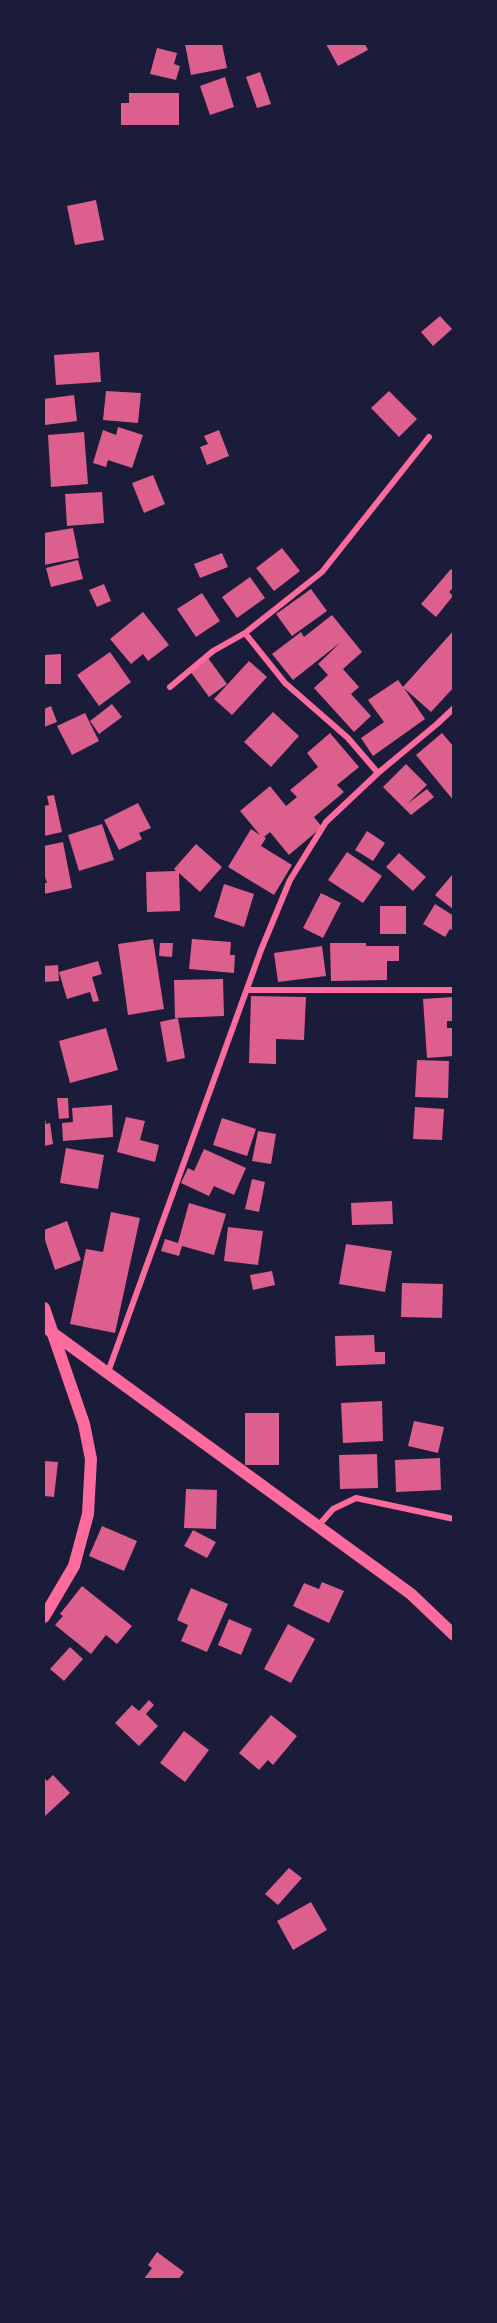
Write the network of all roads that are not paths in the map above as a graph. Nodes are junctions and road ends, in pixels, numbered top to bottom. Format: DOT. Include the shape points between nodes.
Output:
graph roads {
  1 [pos="429,437"];
  2 [pos="245,633"];
  3 [pos="170,687"];
  4 [pos="453,708"];
  5 [pos="378,772"];
  6 [pos="247,990"];
  7 [pos="453,990"];
  8 [pos="44,1308"];
  9 [pos="50,1331"];
  10 [pos="107,1373"];
  11 [pos="453,1519"];
  12 [pos="318,1526"];
  13 [pos="44,1617"];
  14 [pos="453,1635"];
  1 -- 2 [label="street" via="322,572"];
  2 -- 3 [label="street" via="213,651"];
  2 -- 5 [label="street" via="285,683 348,738"];
  4 -- 5 [label="street"];
  5 -- 6 [label="street" via="327,822 290,880"];
  6 -- 7 [label="street"];
  6 -- 10 [label="street"];
  8 -- 9 [label="main road"];
  9 -- 10 [label="main road"];
  9 -- 13 [label="main road" via="84,1424 91,1459 88,1514 74,1566"];
  10 -- 12 [label="main road"];
  11 -- 12 [label="street" via="356,1498 333,1509"];
  12 -- 14 [label="main road" via="411,1594"];
}
